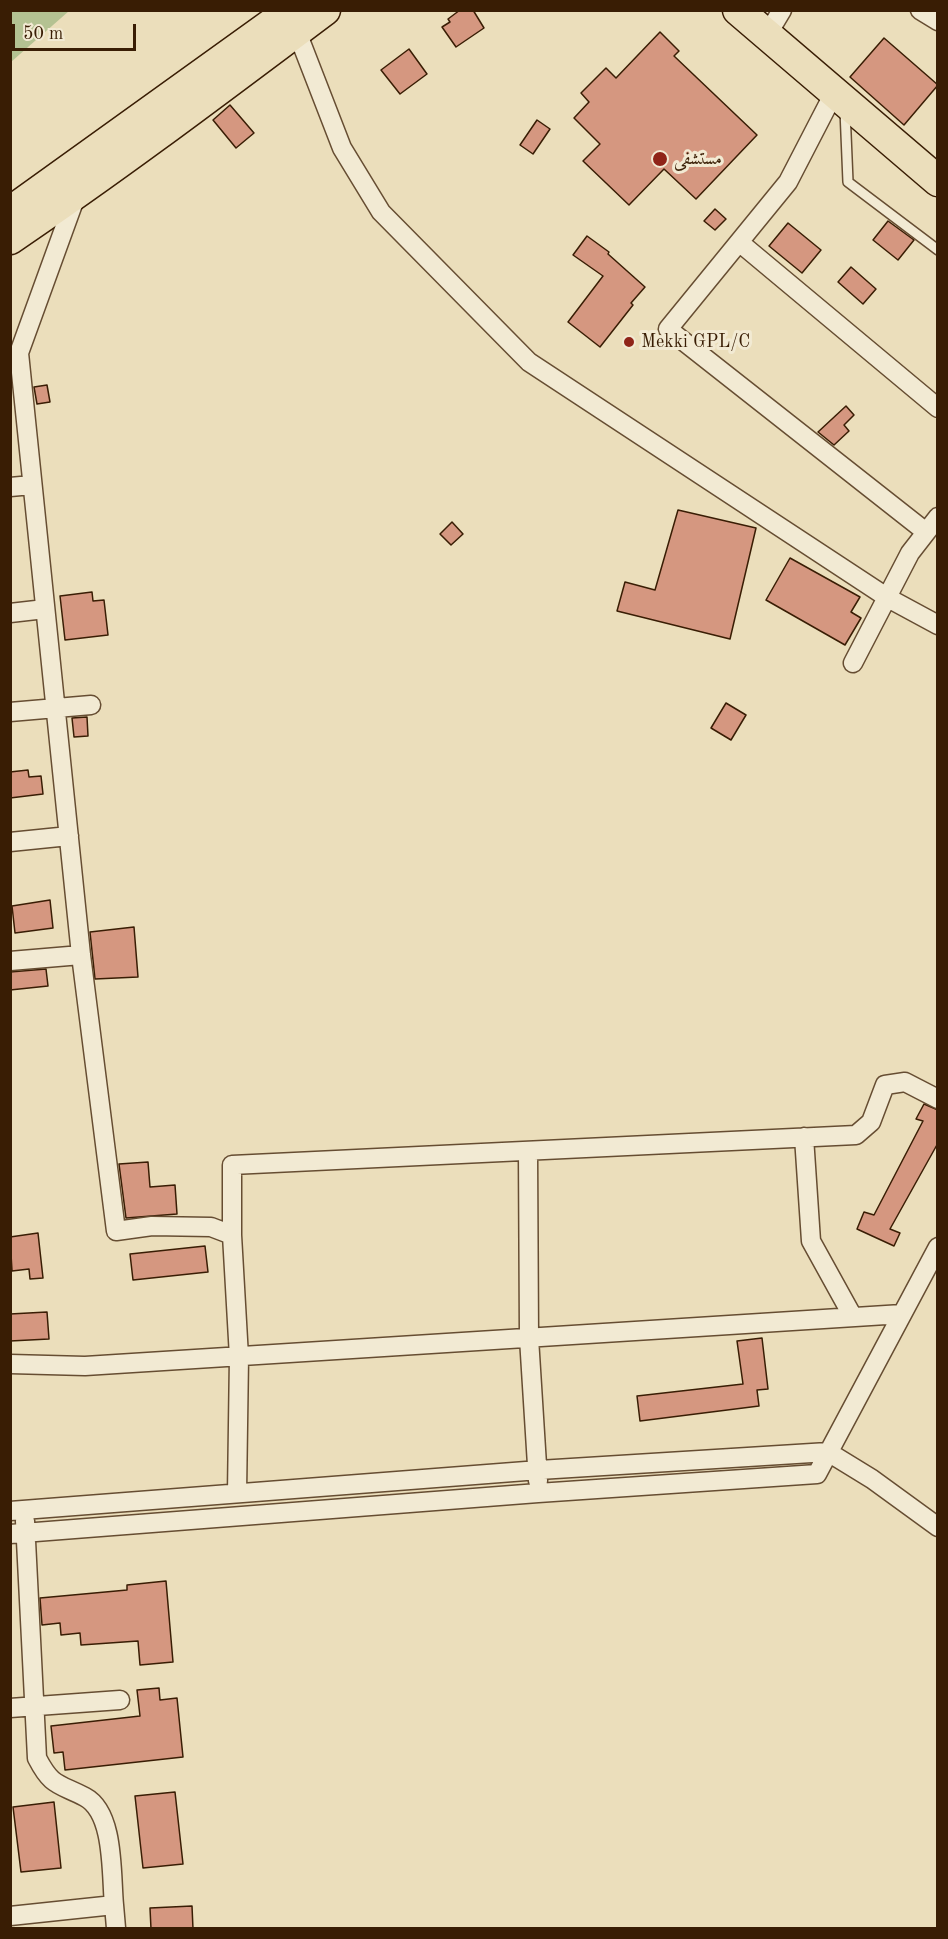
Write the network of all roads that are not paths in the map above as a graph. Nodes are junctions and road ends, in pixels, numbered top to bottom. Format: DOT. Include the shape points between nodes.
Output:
graph roads {
  1 [pos="325,10"];
  2 [pos="738,10"];
  3 [pos="920,10"];
  4 [pos="291,19"];
  5 [pos="938,21"];
  6 [pos="774,23"];
  7 [pos="840,97"];
  8 [pos="938,181"];
  9 [pos="76,194"];
  10 [pos="10,212"];
  11 [pos="10,239"];
  12 [pos="739,242"];
  13 [pos="938,250"];
  14 [pos="15,353"];
  15 [pos="938,408"];
  16 [pos="32,485"];
  17 [pos="10,487"];
  18 [pos="938,517"];
  19 [pos="926,532"];
  20 [pos="888,598"];
  21 [pos="45,609"];
  22 [pos="10,613"];
  23 [pos="938,626"];
  24 [pos="853,663"];
  25 [pos="91,705"];
  26 [pos="55,709"];
  27 [pos="10,712"];
  28 [pos="69,836"];
  29 [pos="10,842"];
  30 [pos="81,955"];
  31 [pos="10,961"];
  32 [pos="938,1099"];
  33 [pos="804,1137"];
  34 [pos="528,1150"];
  35 [pos="232,1235"];
  36 [pos="937,1248"];
  37 [pos="902,1314"];
  38 [pos="853,1317"];
  39 [pos="528,1338"];
  40 [pos="239,1357"];
  41 [pos="10,1364"];
  42 [pos="828,1452"];
  43 [pos="539,1470"];
  44 [pos="237,1493"];
  45 [pos="538,1493"];
  46 [pos="17,1510"];
  47 [pos="938,1527"];
  48 [pos="18,1533"];
  49 [pos="120,1700"];
  50 [pos="10,1708"];
  51 [pos="35,1708"];
  52 [pos="114,1905"];
  53 [pos="10,1916"];
  54 [pos="116,1929"];
  1 -- 4 [label="main road"];
  2 -- 6 [label="main road"];
  3 -- 5 [label="street"];
  4 -- 9 [label="main road"];
  4 -- 10 [label="main road"];
  4 -- 20 [label="street" via="342,148 381,212 529,362"];
  6 -- 7 [label="main road"];
  7 -- 8 [label="main road"];
  7 -- 12 [label="street" via="788,182"];
  7 -- 13 [label="lane" via="848,182"];
  9 -- 11 [label="main road"];
  9 -- 14 [label="street"];
  12 -- 15 [label="street"];
  12 -- 19 [label="street" via="668,329"];
  14 -- 16 [label="street"];
  16 -- 17 [label="street"];
  16 -- 21 [label="street"];
  18 -- 19 [label="street"];
  19 -- 20 [label="street" via="910,553"];
  20 -- 23 [label="street"];
  20 -- 24 [label="street"];
  21 -- 22 [label="street"];
  21 -- 26 [label="street"];
  25 -- 26 [label="street"];
  26 -- 27 [label="street"];
  26 -- 28 [label="street"];
  28 -- 29 [label="street"];
  28 -- 30 [label="street"];
  30 -- 31 [label="street"];
  30 -- 35 [label="street" via="116,1231 152,1226 211,1227"];
  32 -- 33 [label="street" via="905,1082 885,1085 871,1122 856,1135"];
  33 -- 34 [label="street"];
  33 -- 38 [label="street" via="811,1241"];
  34 -- 35 [label="street" via="232,1165"];
  34 -- 39 [label="street"];
  35 -- 40 [label="street"];
  36 -- 37 [label="street"];
  37 -- 38 [label="street"];
  37 -- 42 [label="street"];
  38 -- 39 [label="street"];
  39 -- 40 [label="street"];
  39 -- 43 [label="street"];
  40 -- 41 [label="street" via="85,1366"];
  40 -- 44 [label="street"];
  42 -- 43 [label="street"];
  42 -- 45 [label="street" via="817,1474"];
  42 -- 47 [label="street"];
  43 -- 44 [label="street"];
  43 -- 45 [label="street"];
  44 -- 46 [label="street"];
  45 -- 48 [label="street"];
  46 -- 48 [label="street"];
  48 -- 51 [label="street"];
  49 -- 51 [label="street"];
  50 -- 51 [label="street"];
  51 -- 52 [label="street" via="38,1758 47,1777 87,1798 100,1811 107,1828"];
  52 -- 53 [label="street"];
  52 -- 54 [label="street"];
}
